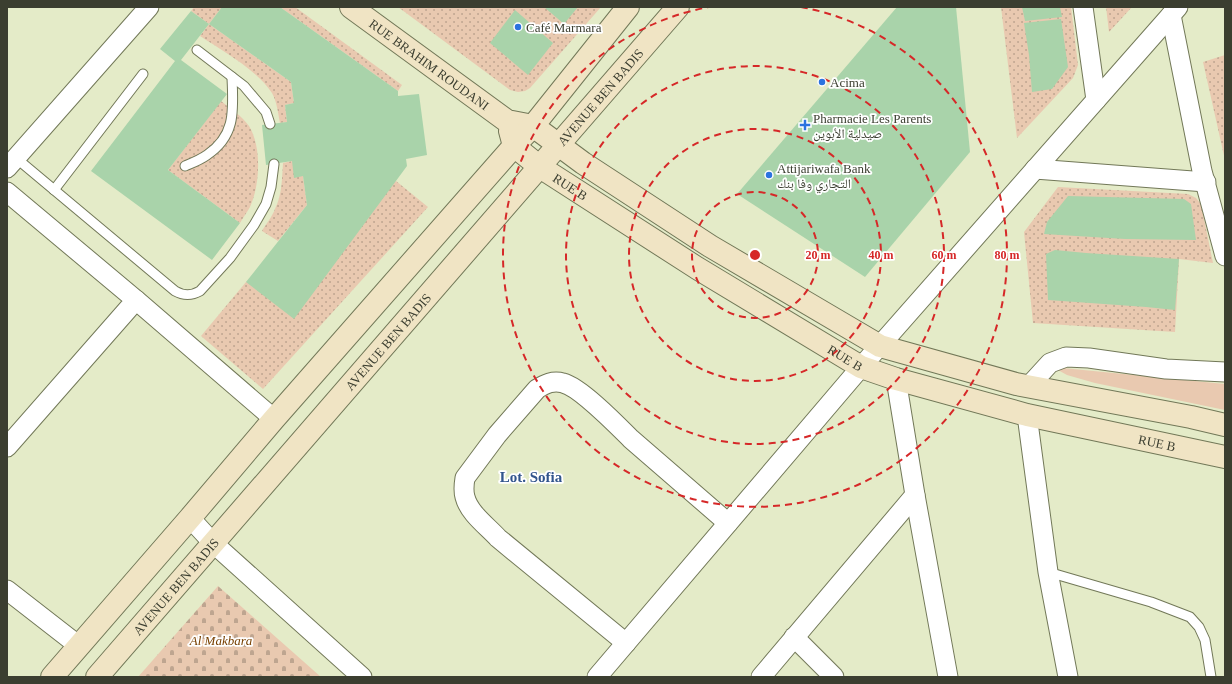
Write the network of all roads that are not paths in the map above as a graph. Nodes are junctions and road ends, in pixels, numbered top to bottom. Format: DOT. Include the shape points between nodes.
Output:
graph roads {
  1 [pos="149,7"];
  2 [pos="351,7"];
  3 [pos="628,7"];
  4 [pos="678,7"];
  5 [pos="1083,7"];
  6 [pos="1174,11"];
  7 [pos="198,50"];
  8 [pos="143,74"];
  9 [pos="232,77"];
  10 [pos="1096,100"];
  11 [pos="507,121"];
  12 [pos="270,124"];
  13 [pos="533,126"];
  14 [pos="558,145"];
  15 [pos="514,146"];
  16 [pos="10,163"];
  17 [pos="274,164"];
  18 [pos="185,166"];
  19 [pos="540,167"];
  20 [pos="1036,169"];
  21 [pos="1206,182"];
  22 [pos="54,190"];
  23 [pos="7,192"];
  24 [pos="1225,256"];
  25 [pos="136,300"];
  26 [pos="880,346"];
  27 [pos="861,367"];
  28 [pos="1225,372"];
  29 [pos="896,379"];
  30 [pos="1029,386"];
  31 [pos="1027,416"];
  32 [pos="274,420"];
  33 [pos="1225,425"];
  34 [pos="7,447"];
  35 [pos="1225,457"];
  36 [pos="915,495"];
  37 [pos="190,518"];
  38 [pos="728,523"];
  39 [pos="213,543"];
  40 [pos="1048,572"];
  41 [pos="7,590"];
  42 [pos="794,637"];
  43 [pos="626,643"];
  44 [pos="79,646"];
  45 [pos="52,677"];
  46 [pos="97,677"];
  47 [pos="362,677"];
  48 [pos="597,677"];
  49 [pos="760,677"];
  50 [pos="834,677"];
  51 [pos="948,677"];
  52 [pos="1068,677"];
  53 [pos="1211,677"];
  1 -- 16 [label="street"];
  2 -- 11 [label="street, RUE BRAHIM ROUDANI"];
  3 -- 13 [label="street"];
  4 -- 14 [label="street, AVENUE BEN BADIS"];
  5 -- 10 [label="street"];
  6 -- 10 [label="street"];
  6 -- 21 [label="street"];
  7 -- 9 [label="lane"];
  8 -- 22 [label="lane"];
  9 -- 12 [label="lane" via="255,97 266,112"];
  9 -- 18 [label="lane" via="233,110 228,133 216,149"];
  10 -- 20 [label="street"];
  11 -- 13 [label="street"];
  11 -- 15 [label="street"];
  13 -- 14 [label="street, RUE B"];
  13 -- 15 [label="street"];
  14 -- 19 [label="street, AVENUE BEN BADIS"];
  14 -- 26 [label="street, RUE B" via="710,246"];
  15 -- 19 [label="street, RUE B"];
  15 -- 32 [label="street"];
  16 -- 22 [label="lane"];
  17 -- 22 [label="lane" via="266,204 254,225 230,258 200,291 194,294 181,294 175,291"];
  19 -- 27 [label="street, RUE B" via="697,268"];
  19 -- 39 [label="street, AVENUE BEN BADIS"];
  20 -- 21 [label="street"];
  20 -- 26 [label="street"];
  21 -- 24 [label="street"];
  23 -- 25 [label="street"];
  25 -- 32 [label="street"];
  25 -- 34 [label="street"];
  26 -- 27 [label="street"];
  26 -- 30 [label="street, RUE B"];
  27 -- 29 [label="street, RUE B"];
  27 -- 38 [label="street"];
  28 -- 30 [label="street" via="1166,369 1066,357 1050,363"];
  29 -- 31 [label="street, RUE B"];
  29 -- 36 [label="street"];
  30 -- 33 [label="street, RUE B" via="1191,416"];
  31 -- 35 [label="street, RUE B"];
  31 -- 40 [label="street"];
  32 -- 37 [label="street"];
  36 -- 42 [label="street"];
  36 -- 51 [label="street"];
  37 -- 39 [label="street"];
  37 -- 44 [label="street"];
  38 -- 43 [label="street"];
  38 -- 43 [label="street" via="581,393 564,383 554,382 537,389 502,429 465,478 464,496 468,505 498,538"];
  39 -- 46 [label="street, AVENUE BEN BADIS"];
  39 -- 47 [label="street"];
  40 -- 52 [label="street"];
  40 -- 53 [label="lane" via="1151,602 1190,617 1199,627 1205,640"];
  41 -- 44 [label="street"];
  42 -- 49 [label="street"];
  42 -- 50 [label="street"];
  43 -- 48 [label="street"];
  44 -- 45 [label="street"];
}
